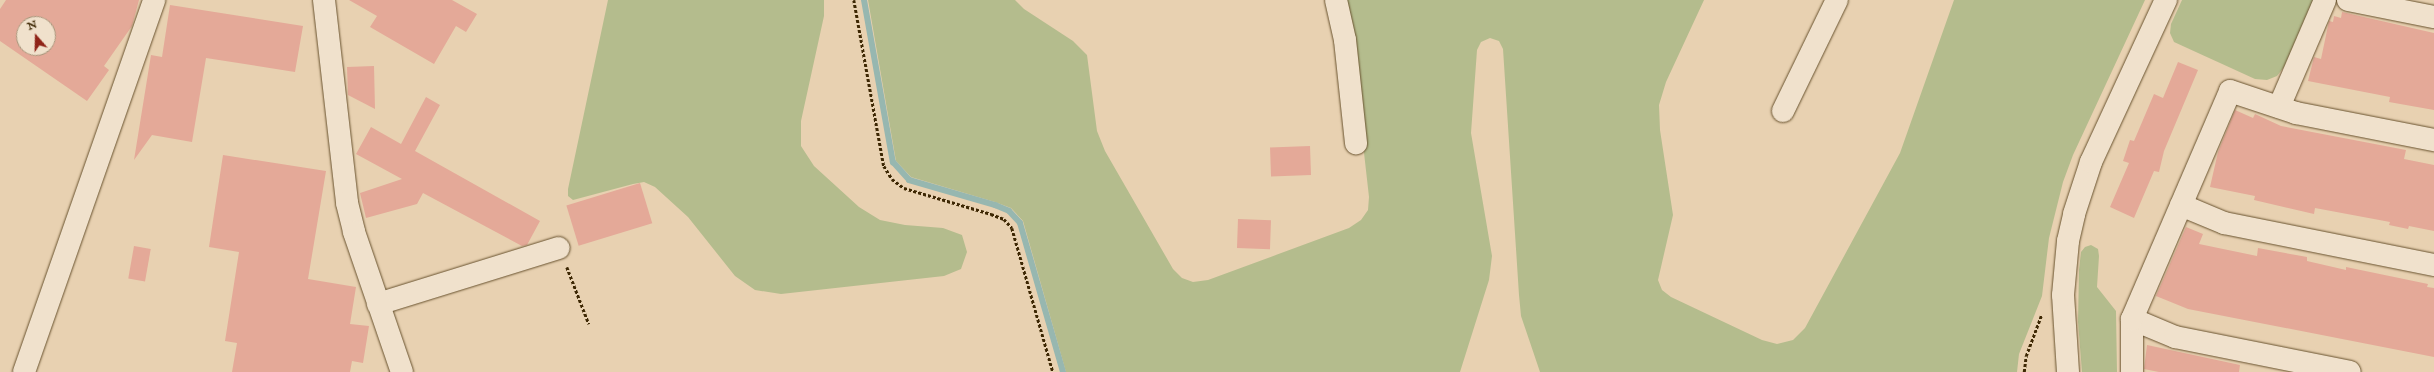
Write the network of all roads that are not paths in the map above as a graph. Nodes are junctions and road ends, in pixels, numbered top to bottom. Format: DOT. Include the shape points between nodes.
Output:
graph roads {
  1 [pos="154,0"];
  2 [pos="324,0"];
  3 [pos="1336,0"];
  4 [pos="1837,0"];
  5 [pos="2166,0"];
  6 [pos="2325,0"];
  7 [pos="2348,0"];
  8 [pos="2434,17"];
  9 [pos="2279,107"];
  10 [pos="1783,111"];
  11 [pos="2434,140"];
  12 [pos="1356,143"];
  13 [pos="2181,205"];
  14 [pos="559,248"];
  15 [pos="2434,265"];
  16 [pos="378,304"];
  17 [pos="2132,319"];
  18 [pos="24,372"];
  19 [pos="402,372"];
  20 [pos="2068,372"];
  21 [pos="2132,372"];
  22 [pos="2350,372"];
  1 -- 18 [label="street"];
  2 -- 16 [label="street" via="347,203"];
  3 -- 12 [label="street" via="1345,40"];
  4 -- 10 [label="street"];
  5 -- 20 [label="street" via="2091,162 2074,214 2068,242 2063,296"];
  6 -- 9 [label="street"];
  7 -- 8 [label="street"];
  9 -- 11 [label="street" via="2296,113"];
  9 -- 13 [label="street" via="2230,91"];
  13 -- 15 [label="street" via="2224,223"];
  13 -- 17 [label="street"];
  14 -- 16 [label="street"];
  16 -- 19 [label="street"];
  17 -- 21 [label="street"];
  17 -- 22 [label="street" via="2175,337"];
}
